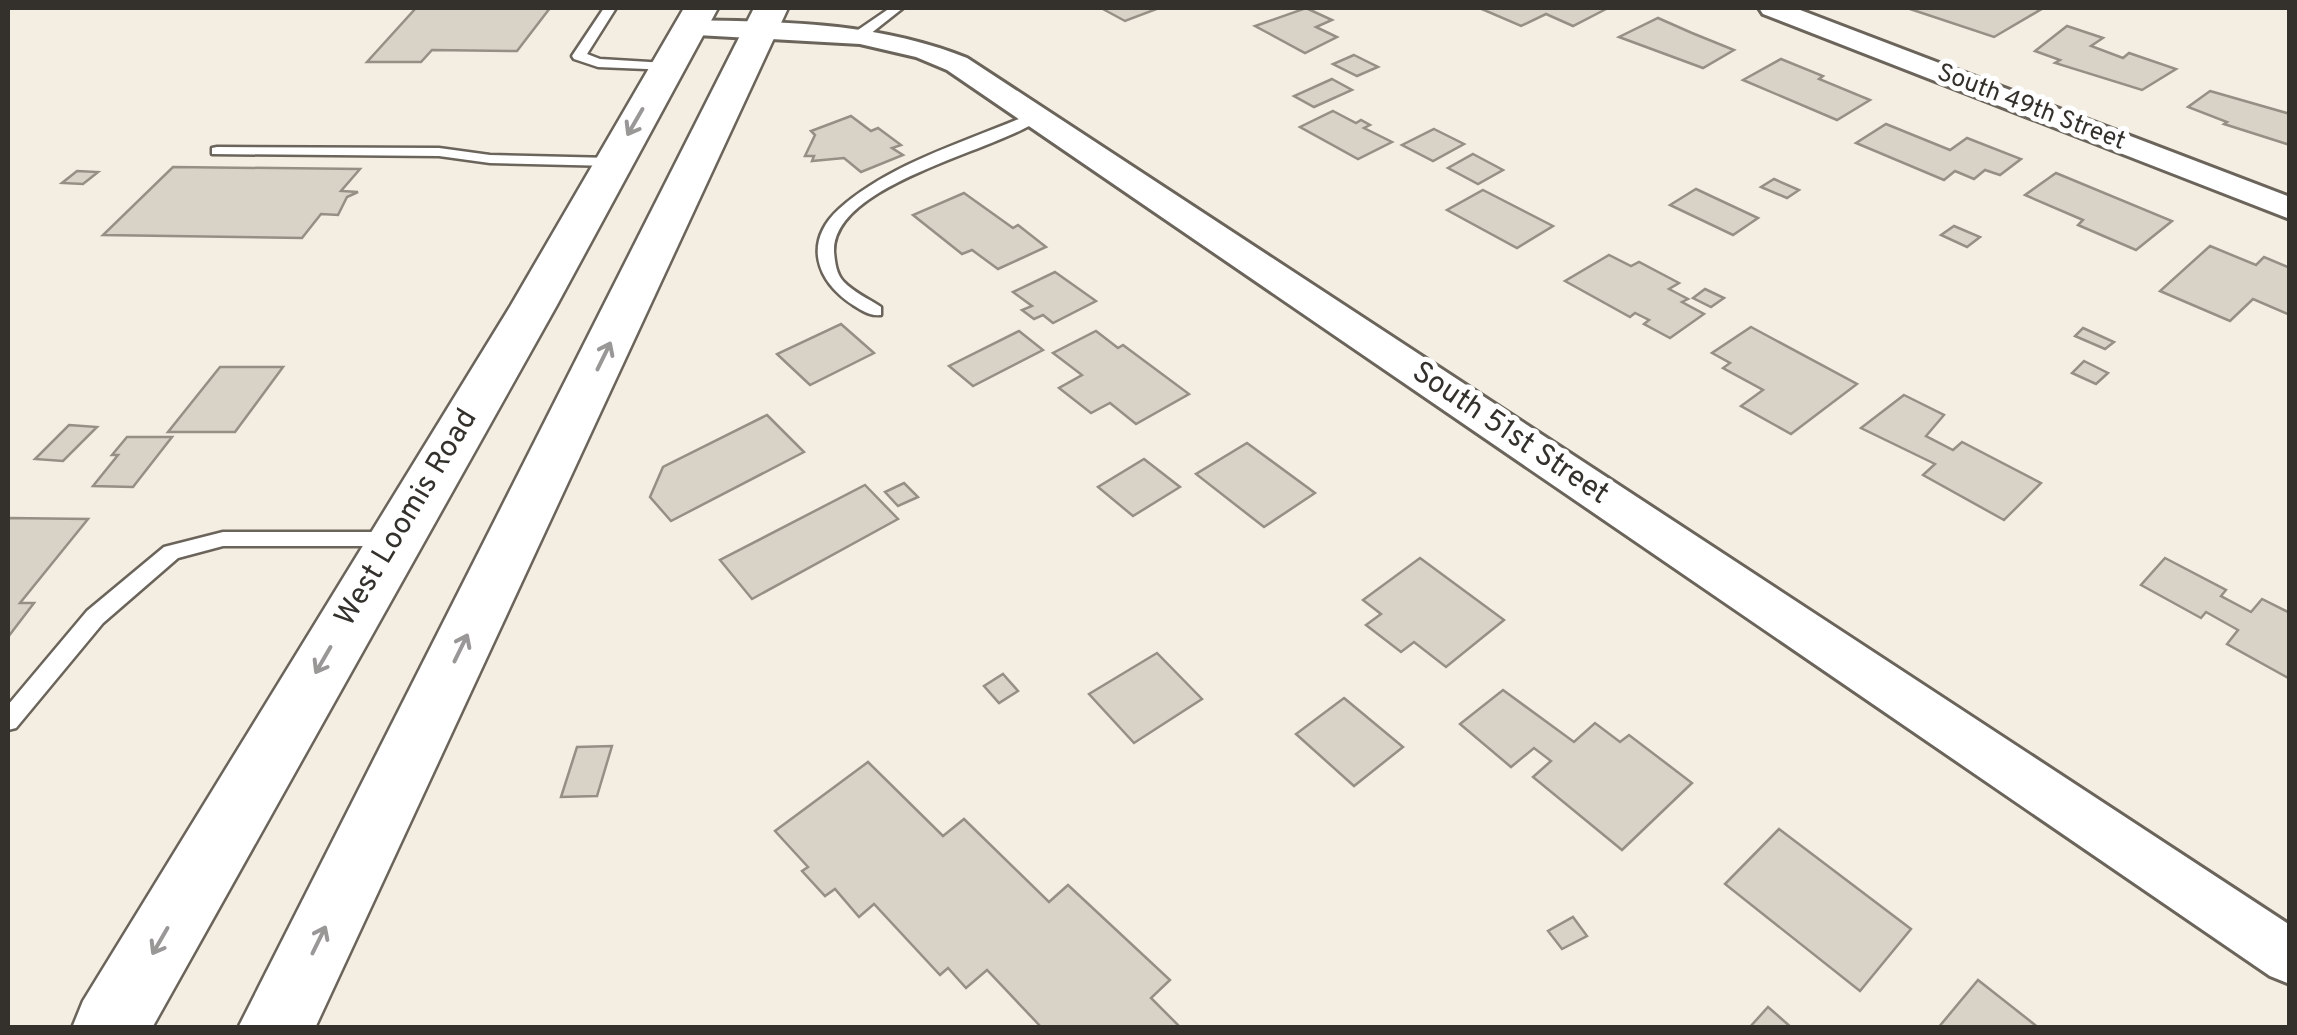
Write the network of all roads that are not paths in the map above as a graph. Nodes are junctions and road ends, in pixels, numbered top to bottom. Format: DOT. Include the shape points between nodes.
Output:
graph roads {
  1 [pos="610,8"];
  2 [pos="897,8"];
  3 [pos="1772,8"];
  4 [pos="695,18"];
  5 [pos="765,19"];
  6 [pos="860,35"];
  7 [pos="666,67"];
  8 [pos="1038,116"];
  9 [pos="217,151"];
  10 [pos="612,162"];
  11 [pos="2290,209"];
  12 [pos="875,311"];
  13 [pos="393,539"];
  14 [pos="8,722"];
  15 [pos="2290,957"];
  16 [pos="110,1028"];
  17 [pos="276,1028"];
  1 -- 7 [label="lane" via="579,56 598,64"];
  2 -- 6 [label="lane"];
  3 -- 11 [label="street, South 49th Street"];
  4 -- 5 [label="street, South 51st Street"];
  4 -- 7 [label="main road, West Loomis Road"];
  5 -- 6 [label="street, South 51st Street"];
  17 -- 5 [label="main road, one-way"];
  6 -- 8 [label="street, South 51st Street" via="934,53"];
  7 -- 10 [label="main road, West Loomis Road, one-way"];
  8 -- 12 [label="lane" via="904,174 851,205 829,232 827,264 834,282"];
  8 -- 15 [label="street, South 51st Street"];
  9 -- 10 [label="lane" via="439,152"];
  10 -- 13 [label="main road, West Loomis Road"];
  13 -- 14 [label="lane" via="223,540 171,552 95,617"];
  13 -- 16 [label="main road, West Loomis Road, one-way"];
}
